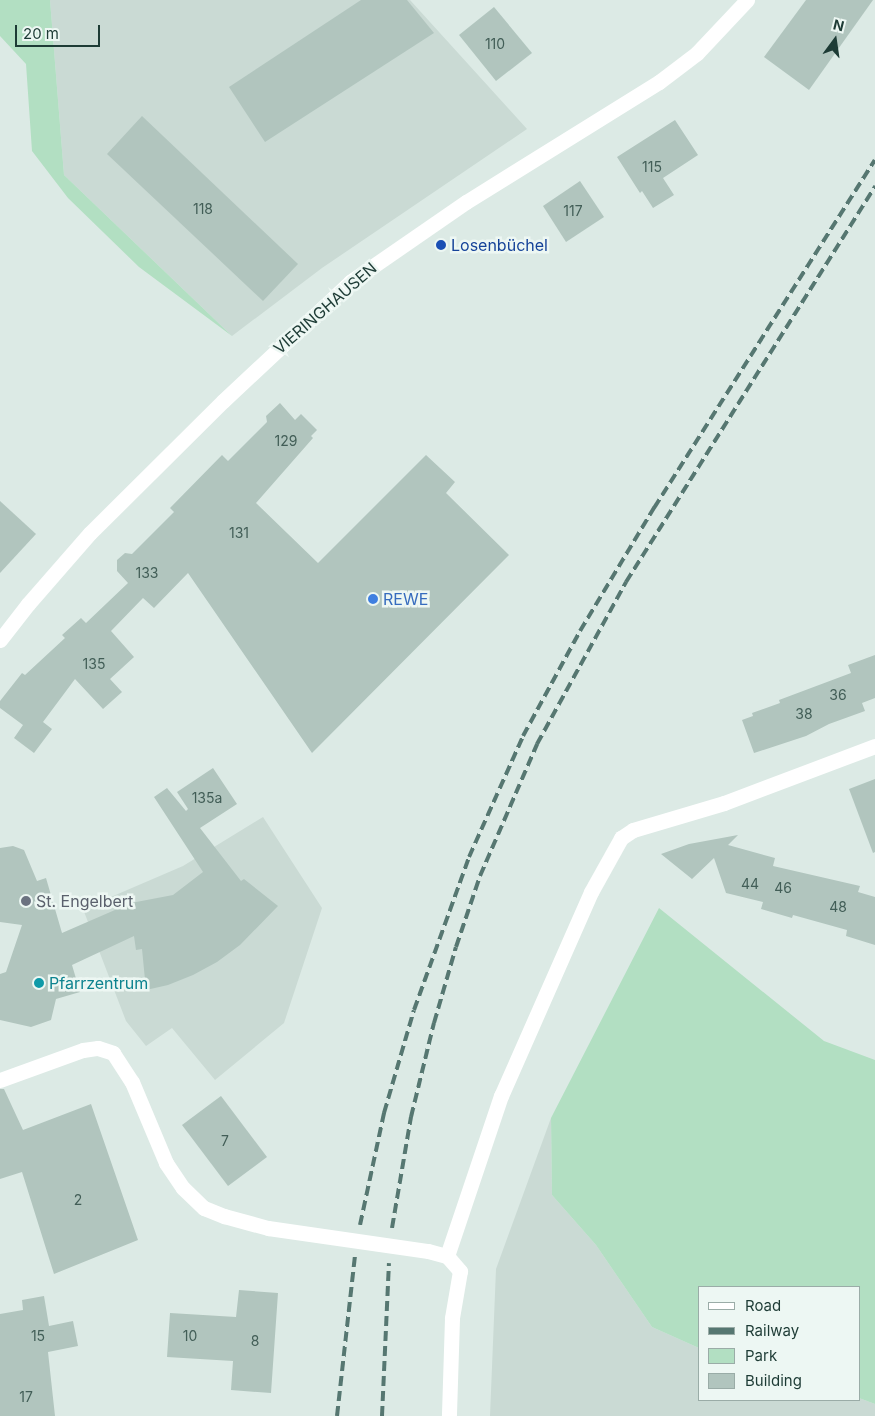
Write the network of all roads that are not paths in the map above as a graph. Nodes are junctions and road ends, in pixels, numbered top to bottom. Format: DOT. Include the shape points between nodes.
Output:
graph roads {
  1 [pos="748,0"];
  2 [pos="0,640"];
  3 [pos="875,746"];
  4 [pos="0,1080"];
  5 [pos="447,1256"];
  6 [pos="448,1416"];
  1 -- 2 [label="street, VIERINGHAUSEN" via="696,53 659,82 466,202 350,282 223,400 90,533"];
  3 -- 5 [label="street" via="724,803 633,830 621,838 591,892 501,1096"];
  4 -- 5 [label="street" via="83,1050 98,1048 113,1053 132,1082 166,1163 183,1188 204,1208 268,1228"];
  5 -- 6 [label="street" via="460,1271 452,1318"];
}
